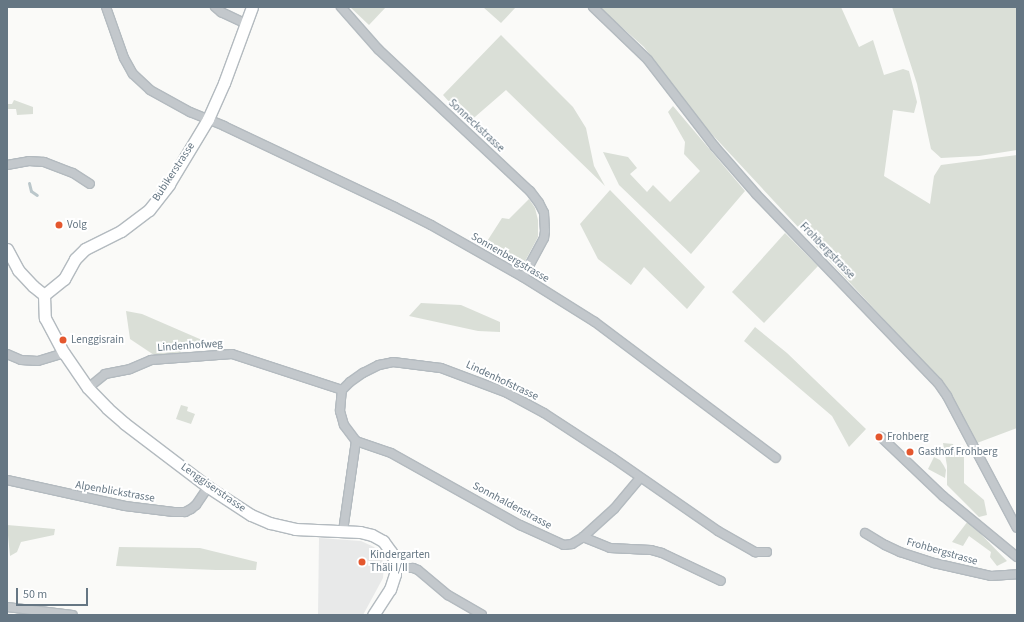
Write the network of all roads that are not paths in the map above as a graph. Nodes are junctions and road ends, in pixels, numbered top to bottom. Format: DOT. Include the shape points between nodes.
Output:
graph roads {
  1 [pos="106,7"];
  2 [pos="215,7"];
  3 [pos="252,7"];
  4 [pos="341,7"];
  5 [pos="593,7"];
  6 [pos="247,24"];
  7 [pos="208,119"];
  8 [pos="7,165"];
  9 [pos="90,184"];
  10 [pos="7,249"];
  11 [pos="523,277"];
  12 [pos="44,295"];
  13 [pos="64,353"];
  14 [pos="7,354"];
  15 [pos="88,388"];
  16 [pos="342,390"];
  17 [pos="881,437"];
  18 [pos="356,441"];
  19 [pos="776,458"];
  20 [pos="640,478"];
  21 [pos="7,480"];
  22 [pos="208,487"];
  23 [pos="1017,528"];
  24 [pos="342,531"];
  25 [pos="865,533"];
  26 [pos="583,537"];
  27 [pos="767,552"];
  28 [pos="1017,557"];
  29 [pos="395,568"];
  30 [pos="1017,574"];
  31 [pos="721,581"];
  32 [pos="7,607"];
  33 [pos="73,615"];
  34 [pos="373,615"];
  35 [pos="482,615"];
  1 -- 7 [label="street, Sonnenbergstrasse" via="124,58 141,84 190,112"];
  2 -- 6 [label="street"];
  3 -- 6 [label="street, Bubikerstrasse"];
  4 -- 11 [label="street, Sonneckstrasse" via="378,49 540,203 544,214 544,238"];
  5 -- 23 [label="street, Frohbergstrasse" via="648,60 715,147 756,194 938,383"];
  6 -- 7 [label="street, Bubikerstrasse"];
  7 -- 11 [label="street, Sonnenbergstrasse" via="419,219"];
  7 -- 12 [label="street, Bubikerstrasse" via="169,184 149,210 121,231 85,249 75,259 64,279"];
  8 -- 9 [label="street" via="29,161 44,162 73,173"];
  10 -- 12 [label="street" via="18,270"];
  11 -- 19 [label="street, Sonnenbergstrasse" via="595,322"];
  12 -- 13 [label="street, Lenggiserstrasse" via="45,318"];
  13 -- 14 [label="street" via="38,361 20,360"];
  13 -- 15 [label="street, Lenggiserstrasse"];
  15 -- 16 [label="street, Lindenhofweg" via="105,374 130,369 151,360 232,354"];
  15 -- 22 [label="street, Lenggiserstrasse" via="124,423"];
  16 -- 18 [label="street" via="339,406 341,417 344,426"];
  16 -- 20 [label="street, Lindenhofstrasse" via="363,373 385,363 404,362 441,368 494,388 544,413"];
  17 -- 28 [label="street" via="943,496"];
  18 -- 24 [label="street"];
  18 -- 26 [label="street, Sonnhaldenstrasse" via="391,453 548,539 568,545"];
  20 -- 26 [label="street, Sonnhaldenstrasse" via="614,509"];
  20 -- 27 [label="street, Lindenhofstrasse" via="718,532 755,552"];
  21 -- 22 [label="street, Alpenblickstrasse" via="122,505 174,512 191,509"];
  22 -- 24 [label="street, Lenggiserstrasse" via="252,515 270,523 295,529"];
  24 -- 29 [label="street, Lenggiserstrasse" via="372,535 383,541 391,552"];
  25 -- 30 [label="street, Frohbergstrasse" via="895,550 934,563 991,576"];
  26 -- 31 [label="street" via="610,548 662,553"];
  29 -- 34 [label="street" via="390,589"];
  29 -- 35 [label="street" via="418,570 448,595"];
  32 -- 33 [label="street"];
}
